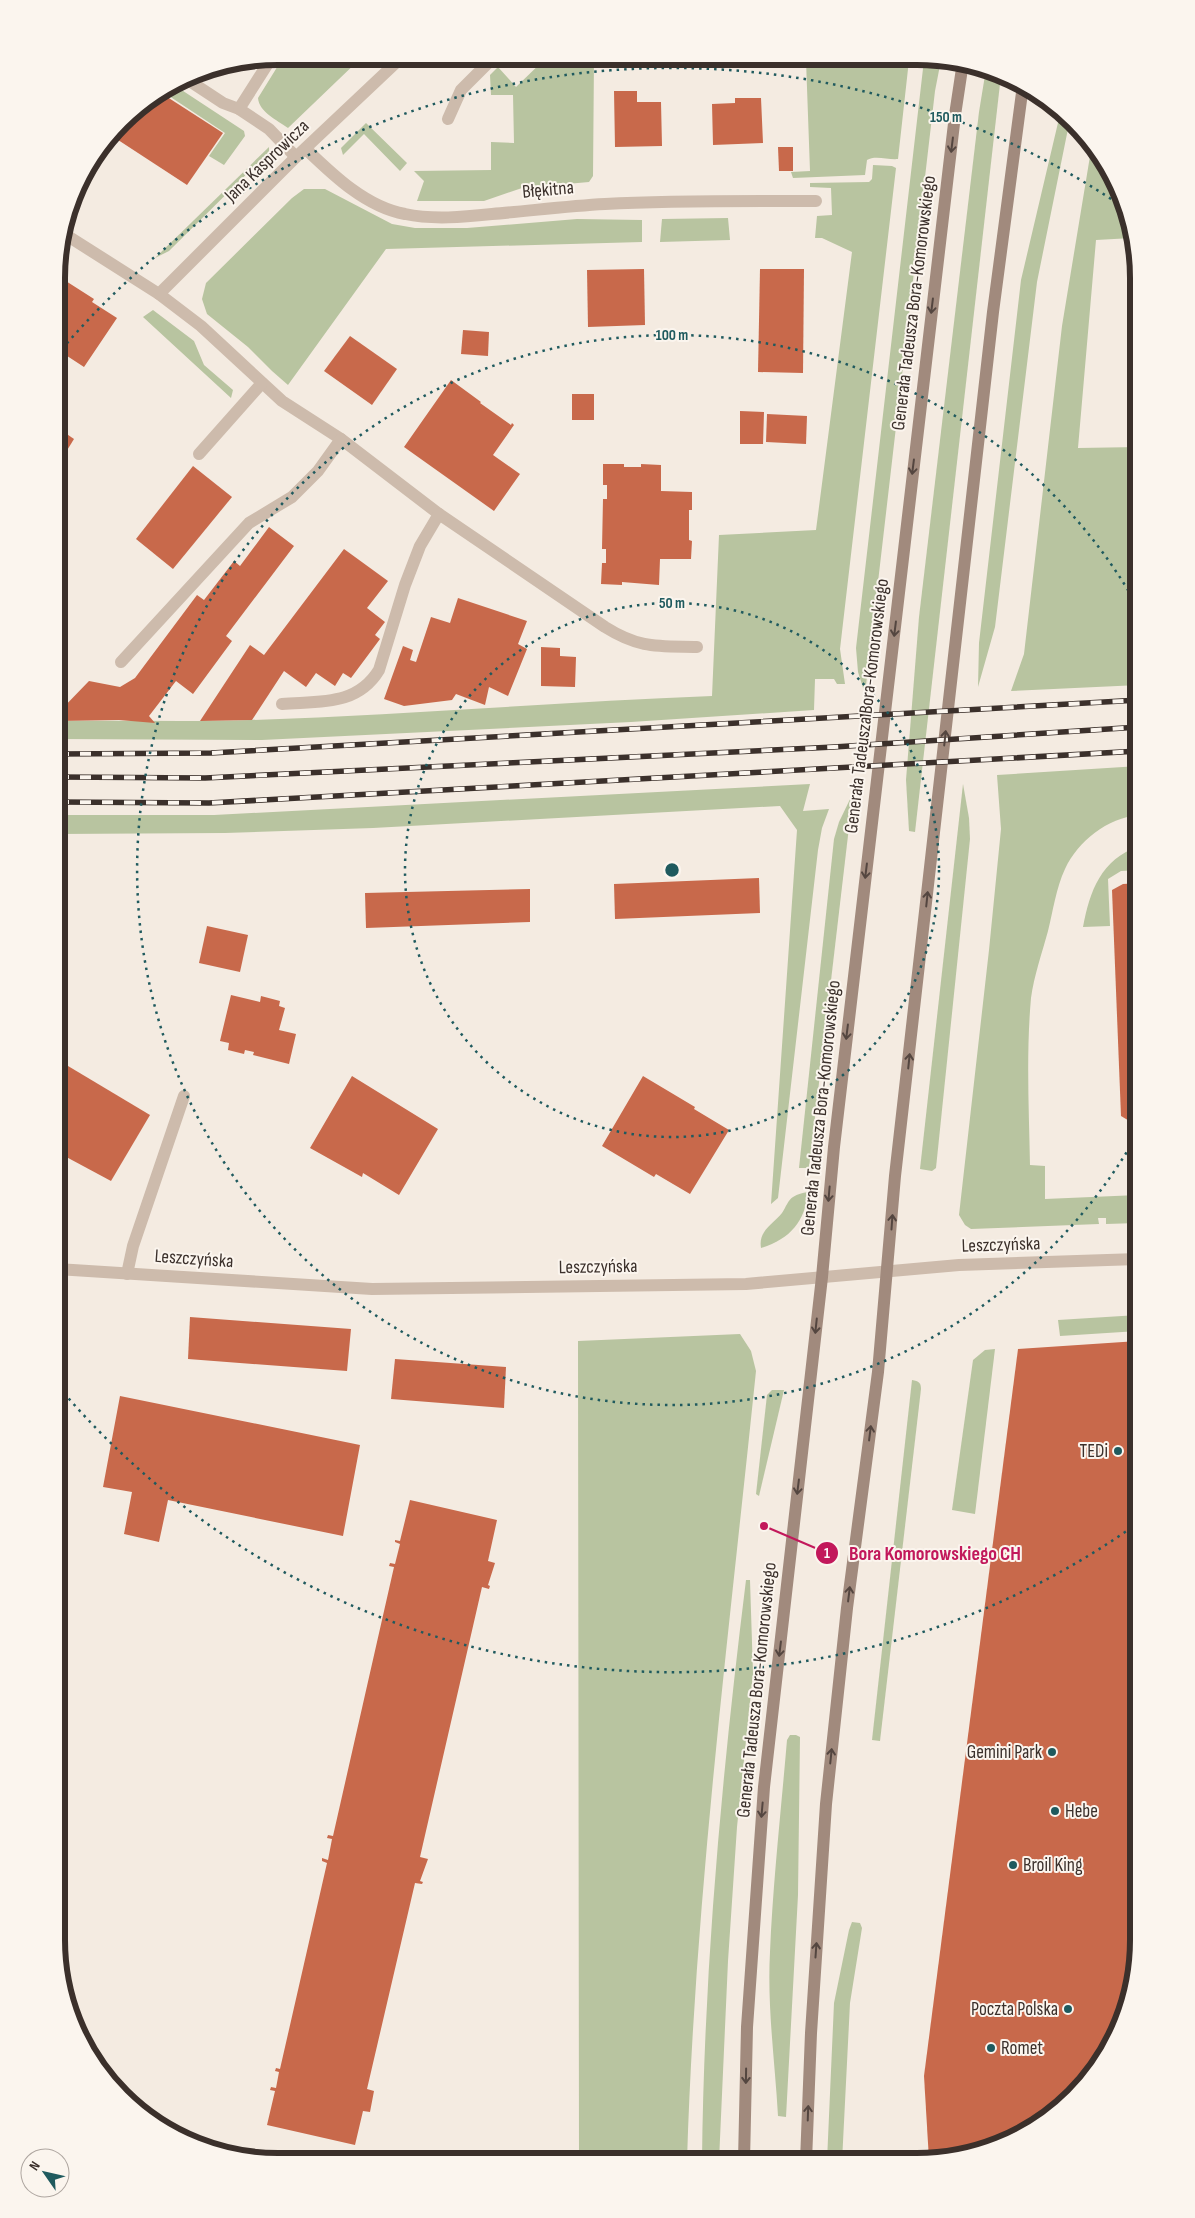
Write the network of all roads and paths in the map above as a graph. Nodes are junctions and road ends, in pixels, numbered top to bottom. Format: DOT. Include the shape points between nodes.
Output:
graph roads {
  1 [pos="267,65"];
  2 [pos="394,65"];
  3 [pos="485,65"];
  4 [pos="963,70"];
  5 [pos="192,83"];
  6 [pos="1022,93"];
  7 [pos="239,108"];
  8 [pos="448,119"];
  9 [pos="301,153"];
  10 [pos="816,201"];
  11 [pos="69,237"];
  12 [pos="159,294"];
  13 [pos="262,383"];
  14 [pos="341,439"];
  15 [pos="199,454"];
  16 [pos="439,514"];
  17 [pos="697,647"];
  18 [pos="121,662"];
  19 [pos="282,704"];
  20 [pos="184,1096"];
  21 [pos="1130,1259"];
  22 [pos="65,1270"];
  23 [pos="888,1271"];
  24 [pos="127,1274"];
  25 [pos="822,1277"];
  26 [pos="744,2153"];
  27 [pos="806,2153"];
  1 -- 7 [label="street"];
  2 -- 9 [label="street, Jana Kasprowicza"];
  3 -- 8 [label="street" via="461,90"];
  4 -- 25 [label="main road, Generała Tadeusza Bora-Komorowskiego, one-way" via="847,1030"];
  5 -- 7 [label="street, Błękitna" via="222,103"];
  23 -- 6 [label="main road, one-way" via="895,1176 992,321"];
  7 -- 9 [label="street, Błękitna"];
  9 -- 10 [label="street, Błękitna" via="382,207 405,214 435,217 605,204"];
  9 -- 12 [label="street, Jana Kasprowicza"];
  11 -- 12 [label="street"];
  12 -- 13 [label="street" via="201,326"];
  13 -- 14 [label="street" via="282,401"];
  13 -- 15 [label="street"];
  14 -- 16 [label="street"];
  14 -- 18 [label="street" via="318,471 292,497 249,523"];
  16 -- 17 [label="street" via="623,639 644,646"];
  16 -- 19 [label="street" via="404,585 379,670 372,682 346,699"];
  20 -- 24 [label="street" via="133,1246"];
  21 -- 23 [label="street, Leszczyńska" via="959,1265"];
  22 -- 24 [label="street, Leszczyńska"];
  23 -- 25 [label="street, Leszczyńska"];
  27 -- 23 [label="main road, one-way" via="810,2033 826,1804"];
  24 -- 25 [label="street, Leszczyńska" via="372,1289 719,1285"];
  25 -- 26 [label="main road, Generała Tadeusza Bora-Komorowskiego, one-way" via="764,1787 747,2027"];
}
